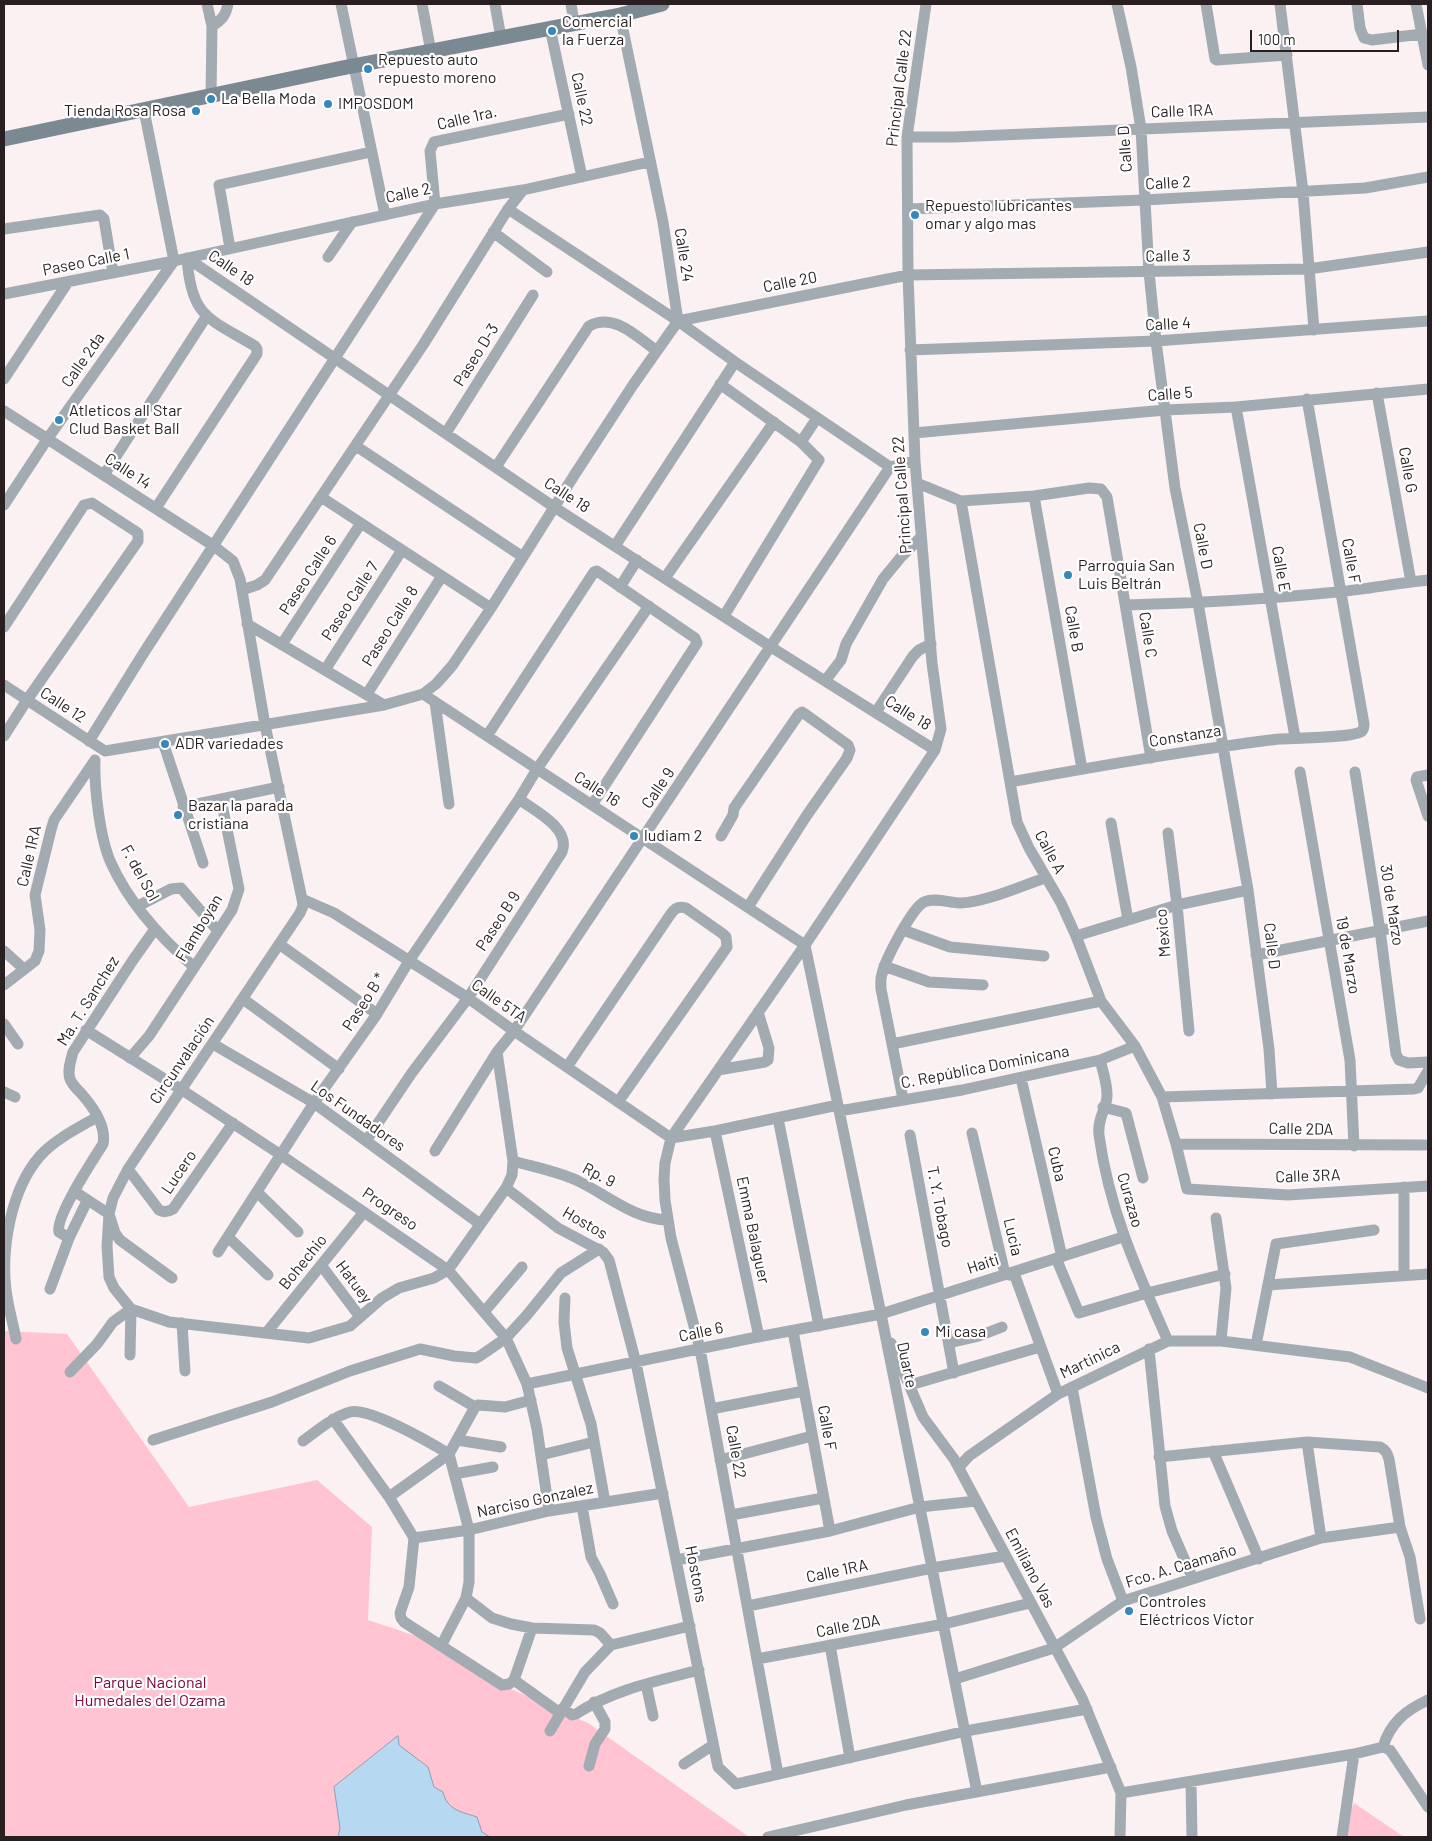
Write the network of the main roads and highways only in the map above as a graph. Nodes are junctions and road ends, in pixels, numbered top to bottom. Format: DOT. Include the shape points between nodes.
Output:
graph roads {
  1 [pos="662,4"];
  2 [pos="644,6"];
  3 [pos="4,140"];
  1 -- 2 [label="main road"];
  2 -- 3 [label="main road" via="620,15 354,66"];
}
